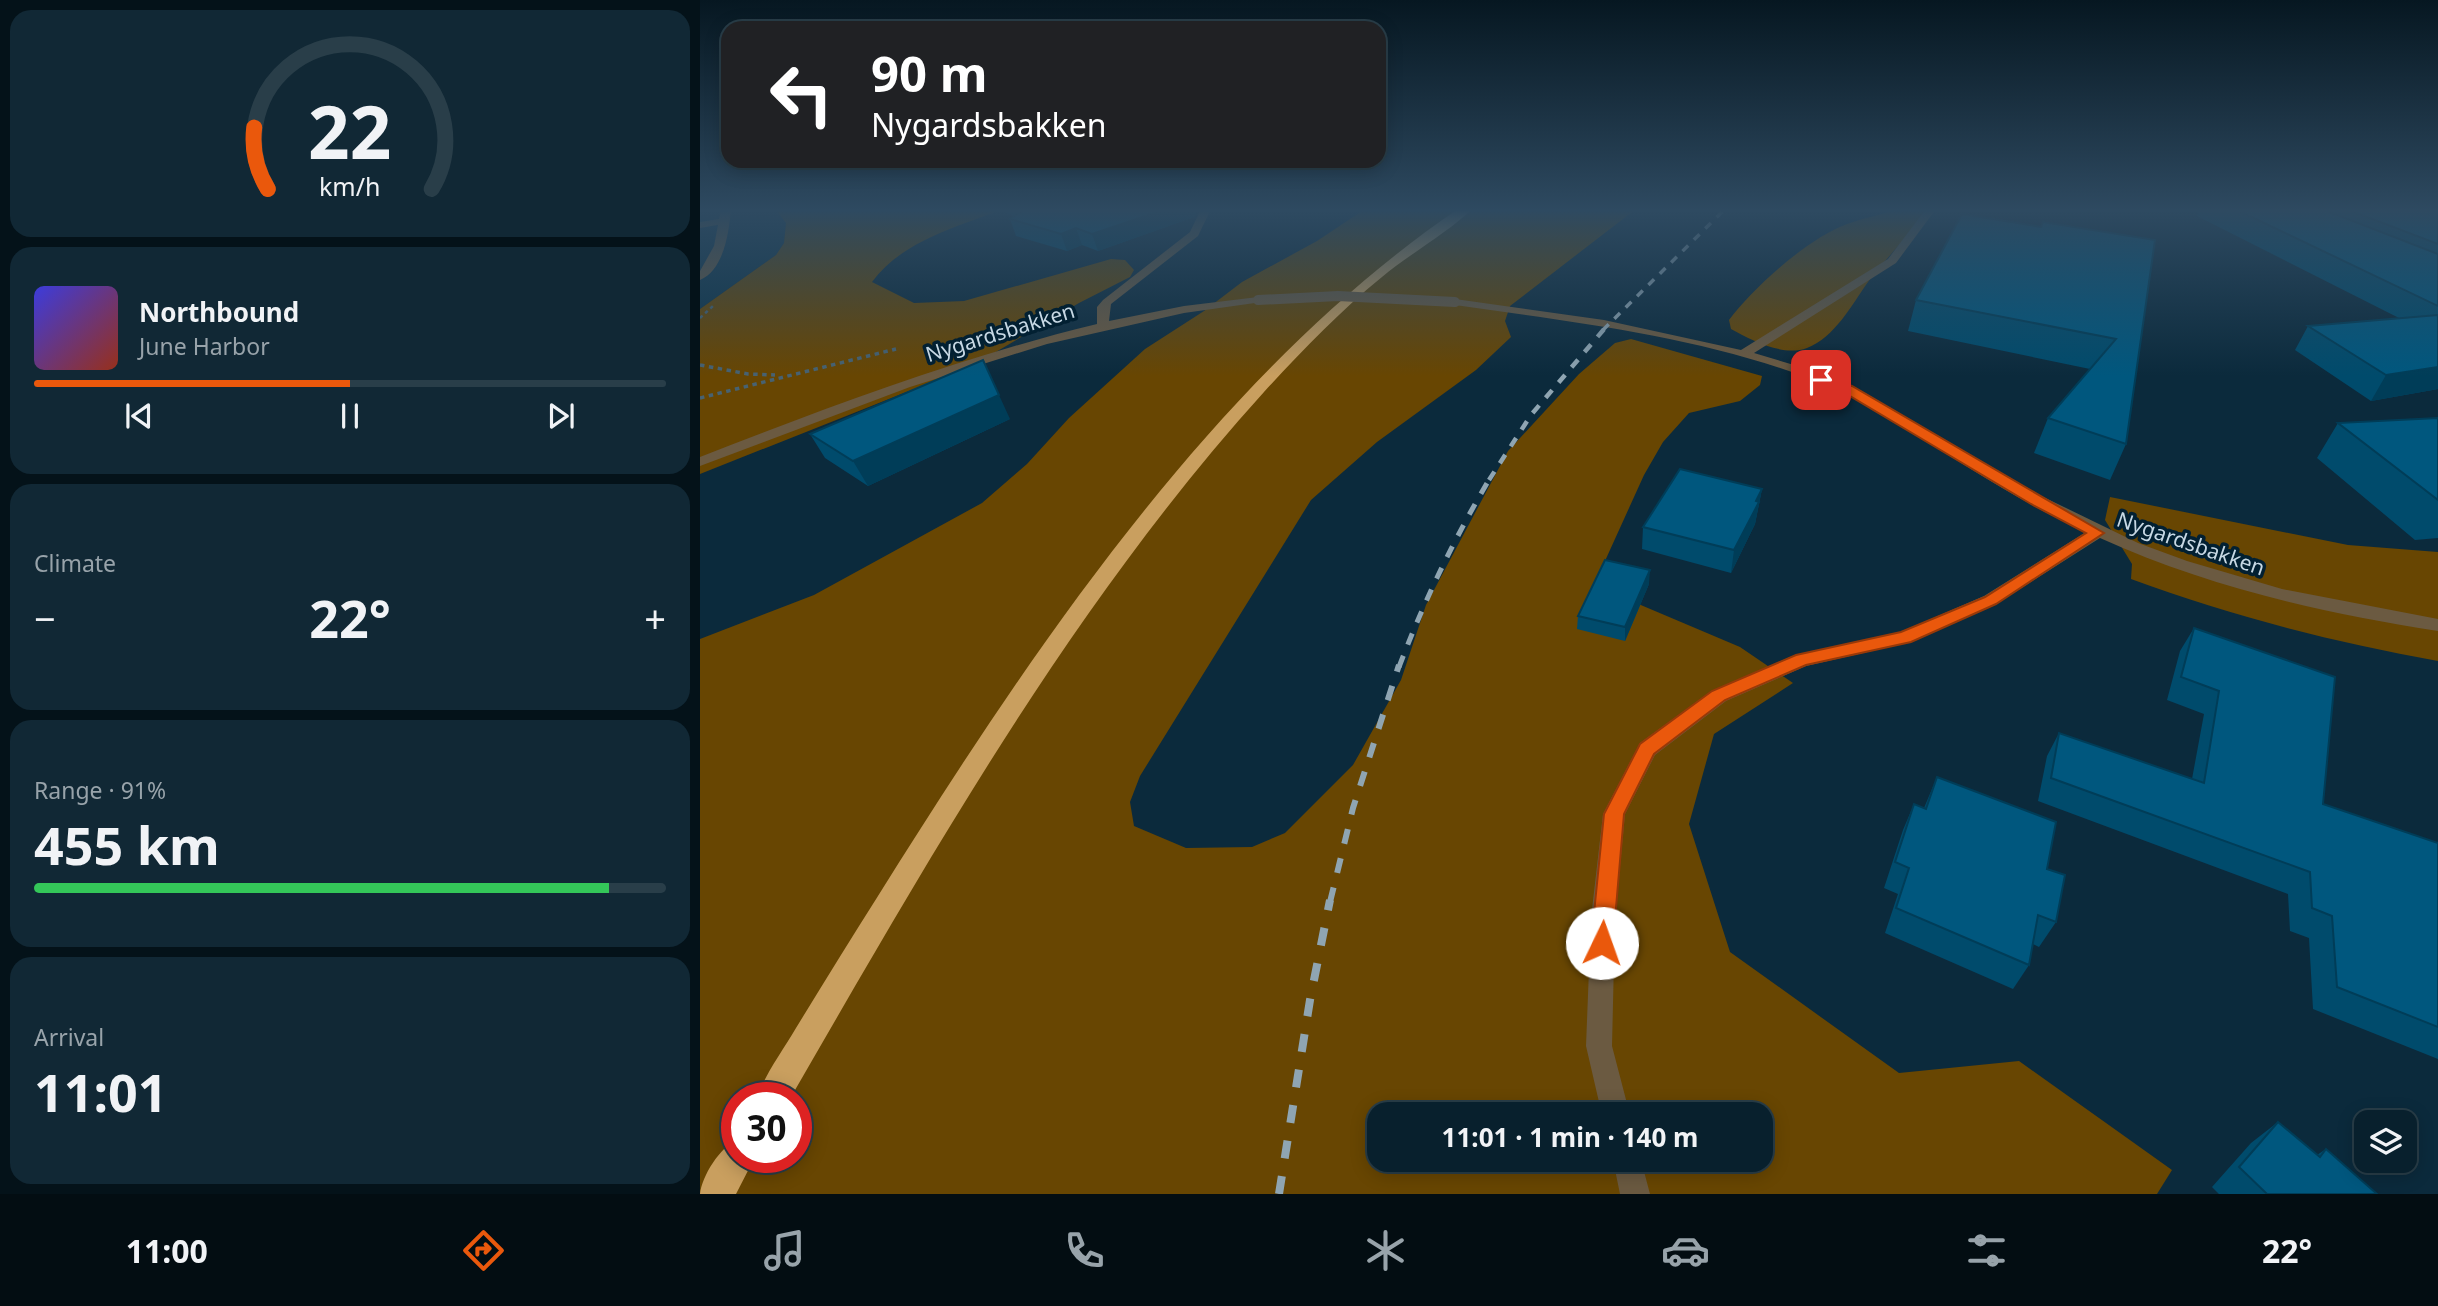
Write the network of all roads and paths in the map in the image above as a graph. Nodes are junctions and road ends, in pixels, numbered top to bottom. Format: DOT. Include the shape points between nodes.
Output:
graph roads {
  1 [pos="1155,265"];
  2 [pos="1388,265"];
  3 [pos="1886,265"];
  4 [pos="706,313"];
  5 [pos="700,318"];
  6 [pos="1102,323"];
  7 [pos="1743,354"];
  8 [pos="700,365"];
  9 [pos="780,376"];
  10 [pos="700,462"];
  11 [pos="2097,533"];
  12 [pos="2438,625"];
  13 [pos="782,1082"];
  14 [pos="1613,1102"];
  15 [pos="1630,1172"];
  16 [pos="728,1173"];
  17 [pos="716,1194"];
  18 [pos="1635,1194"];
  1 -- 6 [label="street" via="1107,302"];
  2 -- 13 [label="highway" via="1307,337 1233,416 1075,618 979,760"];
  3 -- 7 [label="street"];
  4 -- 5 [label="path"];
  6 -- 7 [label="street, Nygardsbakken, bridge" via="1258,300 1338,296 1455,302 1639,330"];
  6 -- 10 [label="street, Nygardsbakken" via="906,382"];
  7 -- 11 [label="street, Nygardsbakken" via="1847,389"];
  8 -- 9 [label="path"];
  11 -- 12 [label="street, Nygardsbakken" via="2181,566 2318,606"];
  11 -- 14 [label="street" via="1990,600 1905,638 1802,660 1718,696 1647,749 1614,814 1603,918 1599,1046"];
  15 -- 18 [label="street"];
  16 -- 17 [label="highway"];
}
